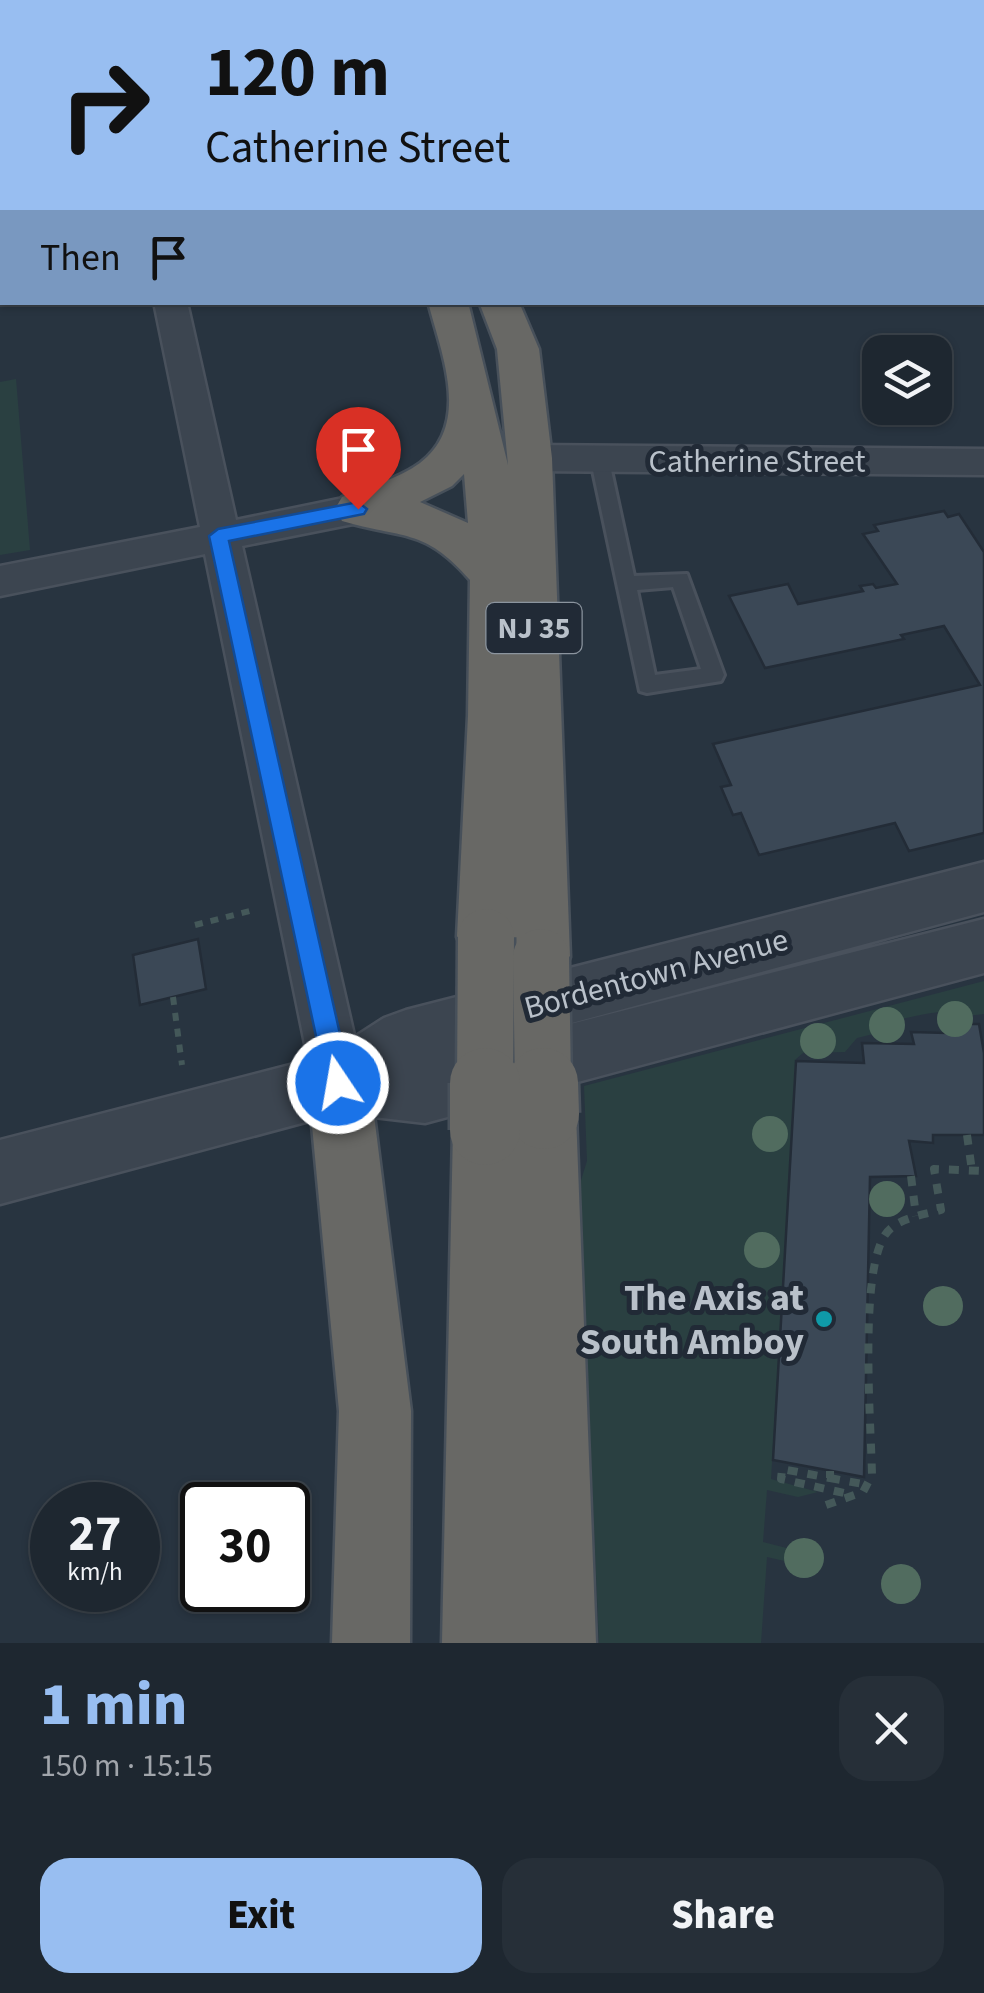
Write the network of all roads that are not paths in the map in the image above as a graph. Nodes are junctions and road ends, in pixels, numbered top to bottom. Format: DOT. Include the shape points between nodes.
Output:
graph roads {
  1 [pos="171,305"];
  2 [pos="449,305"];
  3 [pos="500,305"];
  4 [pos="474,397"];
  5 [pos="530,458"];
  6 [pos="600,461"];
  7 [pos="984,462"];
  8 [pos="358,509"];
  9 [pos="218,536"];
  10 [pos="495,577"];
  11 [pos="0,581"];
  12 [pos="626,584"];
  13 [pos="984,888"];
  14 [pos="984,946"];
  15 [pos="722,984"];
  16 [pos="338,1083"];
  17 [pos="514,1122"];
  18 [pos="0,1172"];
  19 [pos="371,1643"];
  20 [pos="481,1643"];
  21 [pos="557,1643"];
  1 -- 9 [label="street"];
  2 -- 4 [label="highway, NJ 35"];
  3 -- 5 [label="highway, NJ 35" via="518,348"];
  4 -- 8 [label="highway" via="465,439 452,461 435,477"];
  4 -- 10 [label="highway, NJ 35"];
  5 -- 6 [label="street, Catherine Street"];
  5 -- 17 [label="highway, NJ 35, bridge" via="541,958"];
  6 -- 7 [label="street, Catherine Street"];
  6 -- 12 [label="lane"];
  8 -- 9 [label="street"];
  8 -- 10 [label="highway" via="393,512 452,532"];
  9 -- 11 [label="street"];
  9 -- 16 [label="street"];
  10 -- 17 [label="highway, NJ 35, bridge" via="486,937"];
  12 -- 12 [label="lane" via="647,684 714,675 680,579"];
  13 -- 15 [label="street, Bordentown Avenue"];
  14 -- 15 [label="street, Bordentown Avenue"];
  15 -- 16 [label="street, Bordentown Avenue" via="425,1092"];
  16 -- 18 [label="street, Bordentown Avenue"];
  16 -- 19 [label="highway" via="375,1411"];
  17 -- 20 [label="highway, NJ 35"];
  17 -- 21 [label="highway, NJ 35"];
}
